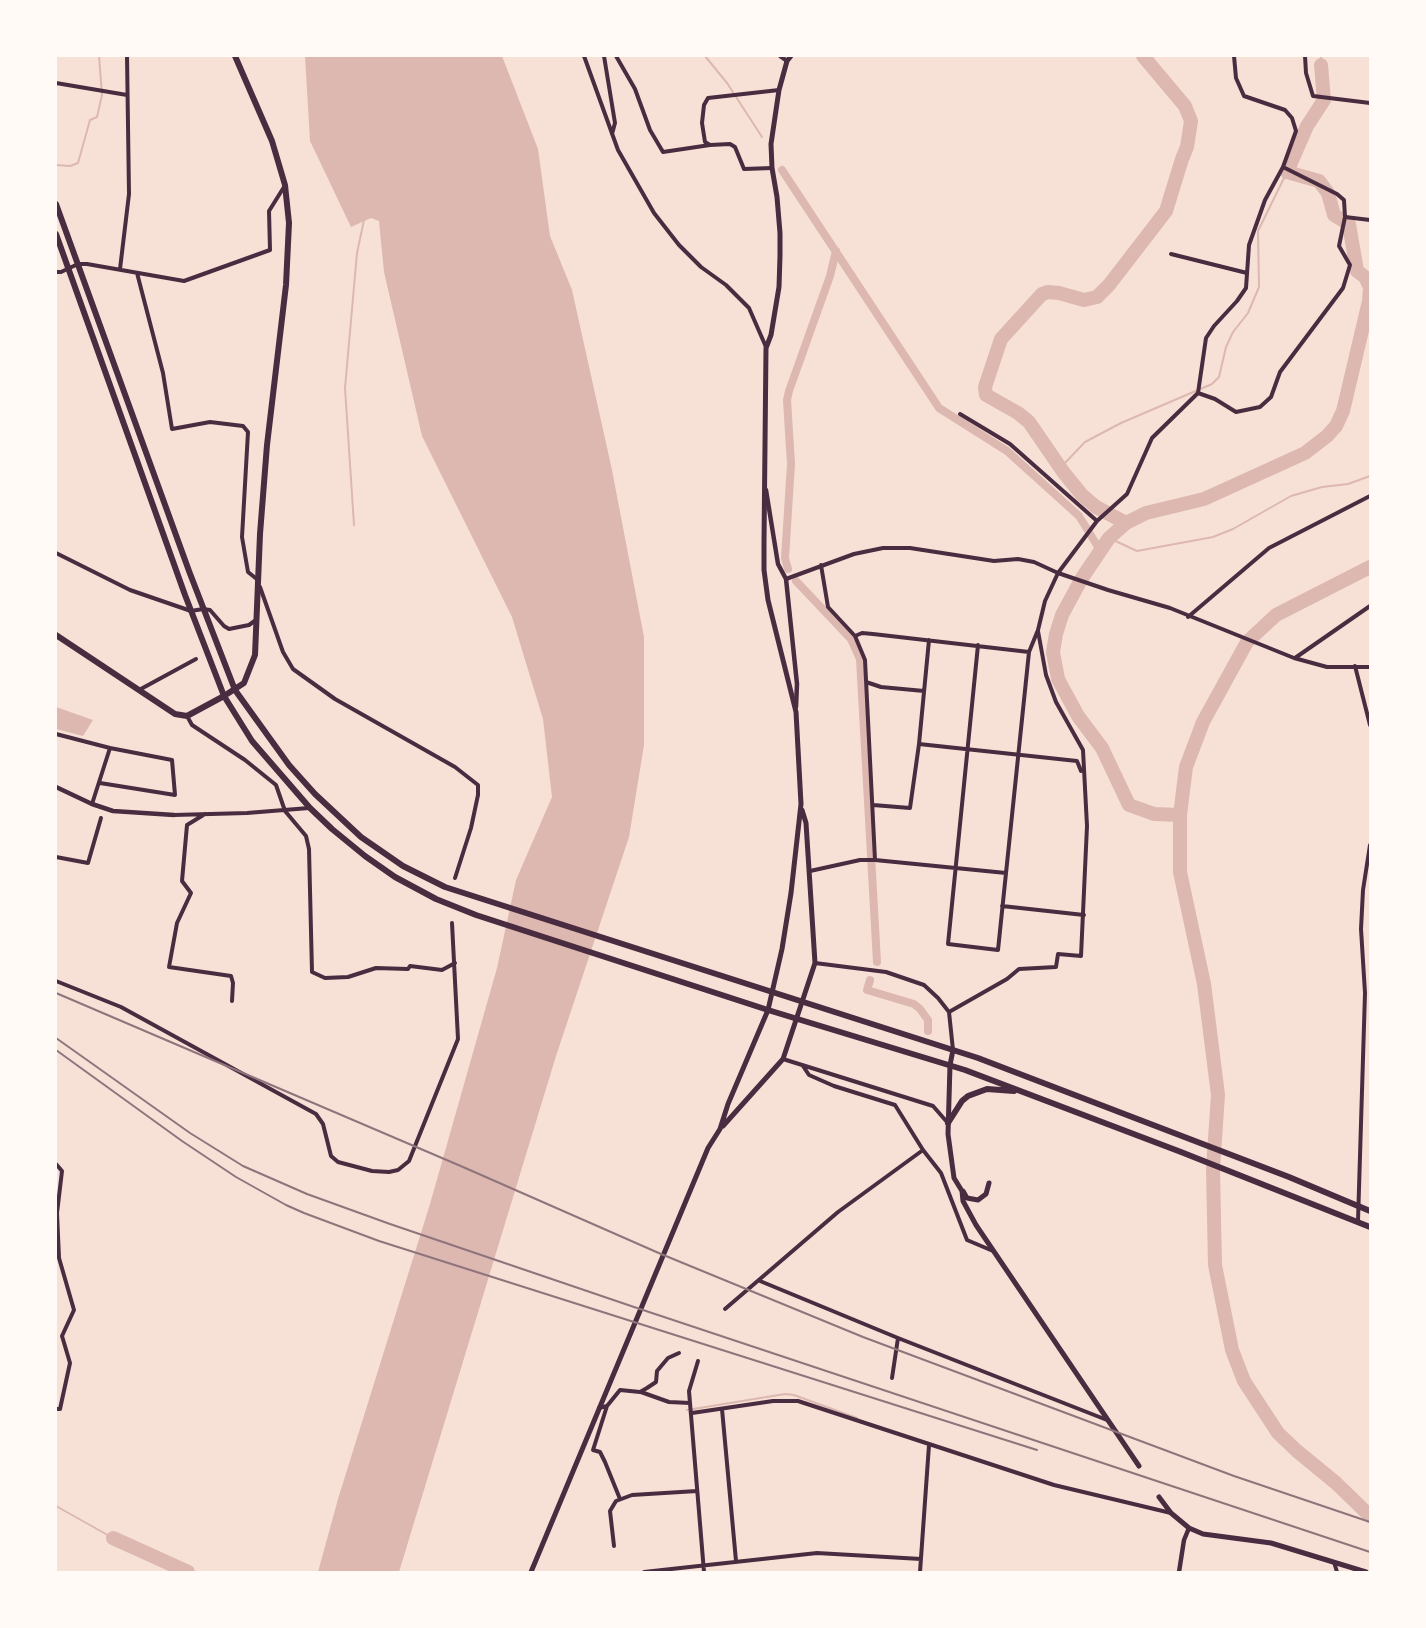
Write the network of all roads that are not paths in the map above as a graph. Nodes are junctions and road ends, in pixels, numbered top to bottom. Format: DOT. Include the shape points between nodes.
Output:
graph roads {
  1 [pos="127,56"];
  2 [pos="235,56"];
  3 [pos="584,56"];
  4 [pos="604,56"];
  5 [pos="616,56"];
  6 [pos="780,56"];
  7 [pos="1234,56"];
  8 [pos="1305,56"];
  9 [pos="789,58"];
  10 [pos="56,83"];
  11 [pos="779,90"];
  12 [pos="127,95"];
  13 [pos="1371,103"];
  14 [pos="612,134"];
  15 [pos="710,145"];
  16 [pos="1283,167"];
  17 [pos="772,168"];
  18 [pos="285,185"];
  19 [pos="56,204"];
  20 [pos="1345,217"];
  21 [pos="1371,220"];
  22 [pos="56,234"];
  23 [pos="1171,254"];
  24 [pos="78,264"];
  25 [pos="68,269"];
  26 [pos="120,269"];
  27 [pos="56,272"];
  28 [pos="137,273"];
  29 [pos="1247,273"];
  30 [pos="766,348"];
  31 [pos="1198,393"];
  32 [pos="960,414"];
  33 [pos="765,484"];
  34 [pos="1371,496"];
  35 [pos="1097,521"];
  36 [pos="56,553"];
  37 [pos="820,565"];
  38 [pos="1058,573"];
  39 [pos="786,579"];
  40 [pos="258,580"];
  41 [pos="1371,606"];
  42 [pos="203,609"];
  43 [pos="191,611"];
  44 [pos="1188,616"];
  45 [pos="256,620"];
  46 [pos="1038,630"];
  47 [pos="56,635"];
  48 [pos="855,636"];
  49 [pos="929,640"];
  50 [pos="978,645"];
  51 [pos="1029,652"];
  52 [pos="1294,658"];
  53 [pos="196,659"];
  54 [pos="1355,666"];
  55 [pos="1371,667"];
  56 [pos="866,682"];
  57 [pos="139,690"];
  58 [pos="236,690"];
  59 [pos="924,691"];
  60 [pos="224,696"];
  61 [pos="796,712"];
  62 [pos="187,716"];
  63 [pos="1371,724"];
  64 [pos="56,734"];
  65 [pos="919,744"];
  66 [pos="110,748"];
  67 [pos="966,749"];
  68 [pos="1018,755"];
  69 [pos="1083,776"];
  70 [pos="100,783"];
  71 [pos="56,787"];
  72 [pos="92,804"];
  73 [pos="801,804"];
  74 [pos="873,805"];
  75 [pos="310,808"];
  76 [pos="285,811"];
  77 [pos="205,814"];
  78 [pos="174,815"];
  79 [pos="101,818"];
  80 [pos="1371,845"];
  81 [pos="56,857"];
  82 [pos="875,860"];
  83 [pos="955,868"];
  84 [pos="810,871"];
  85 [pos="1006,873"];
  86 [pos="455,878"];
  87 [pos="1002,906"];
  88 [pos="1084,915"];
  89 [pos="452,923"];
  90 [pos="455,963"];
  91 [pos="815,963"];
  92 [pos="56,981"];
  93 [pos="773,993"];
  94 [pos="1368,993"];
  95 [pos="232,1001"];
  96 [pos="768,1011"];
  97 [pos="949,1012"];
  98 [pos="953,1050"];
  99 [pos="783,1059"];
  100 [pos="950,1065"];
  101 [pos="803,1066"];
  102 [pos="1030,1094"];
  103 [pos="948,1123"];
  104 [pos="720,1129"];
  105 [pos="923,1150"];
  106 [pos="56,1164"];
  107 [pos="989,1183"];
  108 [pos="962,1191"];
  109 [pos="1359,1207"];
  110 [pos="1371,1211"];
  111 [pos="1357,1223"];
  112 [pos="1371,1227"];
  113 [pos="994,1251"];
  114 [pos="759,1281"];
  115 [pos="725,1309"];
  116 [pos="898,1338"];
  117 [pos="679,1353"];
  118 [pos="698,1361"];
  119 [pos="892,1378"];
  120 [pos="640,1392"];
  121 [pos="690,1403"];
  122 [pos="607,1406"];
  123 [pos="599,1408"];
  124 [pos="56,1409"];
  125 [pos="722,1409"];
  126 [pos="692,1413"];
  127 [pos="1107,1419"];
  128 [pos="929,1445"];
  129 [pos="1139,1466"];
  130 [pos="697,1491"];
  131 [pos="1159,1497"];
  132 [pos="620,1499"];
  133 [pos="1171,1513"];
  134 [pos="1189,1528"];
  135 [pos="614,1546"];
  136 [pos="921,1559"];
  137 [pos="736,1561"];
  138 [pos="1334,1562"];
  139 [pos="702,1566"];
  140 [pos="531,1572"];
  141 [pos="644,1572"];
  142 [pos="704,1572"];
  143 [pos="920,1572"];
  144 [pos="1179,1572"];
  145 [pos="1337,1572"];
  146 [pos="1366,1572"];
  1 -- 12 [label="street"];
  2 -- 18 [label="main road" via="272,141"];
  3 -- 14 [label="street"];
  4 -- 14 [label="street" via="615,123"];
  5 -- 15 [label="street" via="663,152"];
  6 -- 9 [label="street"];
  7 -- 16 [label="street" via="1236,78 1244,96 1285,110 1292,118 1296,131"];
  8 -- 13 [label="street" via="1313,96"];
  9 -- 11 [label="main road"];
  10 -- 12 [label="street"];
  11 -- 15 [label="street" via="708,98 702,123 705,142"];
  11 -- 17 [label="main road" via="771,144"];
  12 -- 26 [label="street" via="129,194"];
  14 -- 30 [label="street" via="654,213 678,245 749,308"];
  15 -- 17 [label="street" via="735,147 744,169"];
  16 -- 20 [label="street" via="1337,194 1344,200"];
  16 -- 29 [label="street" via="1265,200 1249,245"];
  17 -- 30 [label="main road" via="780,256"];
  18 -- 28 [label="street" via="269,211 270,250 184,281"];
  18 -- 40 [label="main road" via="289,248 267,445"];
  19 -- 24 [label="main road"];
  20 -- 21 [label="street"];
  20 -- 31 [label="street" via="1339,246 1350,265 1343,288 1280,372 1271,397 1260,407 1236,412"];
  22 -- 25 [label="main road"];
  23 -- 29 [label="street"];
  24 -- 25 [label="street"];
  24 -- 26 [label="street"];
  24 -- 42 [label="main road"];
  25 -- 27 [label="street"];
  25 -- 43 [label="main road"];
  26 -- 28 [label="street"];
  28 -- 40 [label="street" via="163,373 172,429 210,422 243,426 248,432 242,537 248,572"];
  29 -- 31 [label="street" via="1246,288 1206,338"];
  30 -- 33 [label="main road"];
  31 -- 35 [label="street" via="1152,438 1127,494"];
  32 -- 35 [label="street" via="1010,444"];
  33 -- 39 [label="street" via="778,564"];
  33 -- 61 [label="main road" via="764,570 768,600"];
  34 -- 44 [label="street" via="1269,548"];
  35 -- 38 [label="street"];
  36 -- 43 [label="street" via="130,590"];
  37 -- 38 [label="street" via="883,548 910,548 994,561 1018,559"];
  37 -- 39 [label="street"];
  37 -- 48 [label="street" via="828,607"];
  38 -- 44 [label="street"];
  38 -- 46 [label="street"];
  39 -- 61 [label="street" via="797,684"];
  40 -- 45 [label="main road"];
  40 -- 86 [label="street" via="283,652 293,669 335,699 455,767 478,785 471,828"];
  41 -- 52 [label="street"];
  42 -- 43 [label="street"];
  42 -- 45 [label="street" via="210,610 230,629 249,626"];
  42 -- 58 [label="main road"];
  43 -- 60 [label="main road"];
  44 -- 52 [label="street"];
  45 -- 58 [label="main road" via="255,655 248,676"];
  46 -- 51 [label="street"];
  46 -- 69 [label="street" via="1046,675 1056,702 1083,750"];
  47 -- 57 [label="main road"];
  48 -- 49 [label="street" via="862,633"];
  48 -- 56 [label="street" via="865,660"];
  49 -- 50 [label="street"];
  49 -- 59 [label="street"];
  50 -- 51 [label="street"];
  50 -- 67 [label="street"];
  51 -- 68 [label="street"];
  52 -- 54 [label="street" via="1327,667"];
  53 -- 57 [label="street"];
  54 -- 55 [label="street"];
  54 -- 63 [label="street"];
  56 -- 59 [label="street"];
  56 -- 74 [label="street"];
  57 -- 62 [label="main road" via="175,714"];
  58 -- 60 [label="main road"];
  58 -- 93 [label="main road" via="289,765 345,824 403,866 445,886"];
  59 -- 65 [label="street"];
  60 -- 62 [label="main road"];
  60 -- 75 [label="main road" via="252,741"];
  61 -- 73 [label="main road"];
  62 -- 76 [label="street" via="192,725 276,785"];
  64 -- 66 [label="street"];
  65 -- 67 [label="street"];
  65 -- 74 [label="street" via="910,808"];
  66 -- 70 [label="street"];
  66 -- 70 [label="street" via="172,760 176,795"];
  67 -- 68 [label="street"];
  67 -- 83 [label="street"];
  68 -- 69 [label="street" via="1077,761"];
  68 -- 85 [label="street"];
  69 -- 88 [label="street" via="1087,826"];
  70 -- 72 [label="street"];
  71 -- 72 [label="street"];
  72 -- 78 [label="street" via="123,813"];
  73 -- 84 [label="main road"];
  73 -- 93 [label="main road" via="791,893"];
  74 -- 82 [label="street"];
  75 -- 76 [label="street"];
  75 -- 96 [label="main road" via="395,877 436,899"];
  76 -- 77 [label="street"];
  76 -- 90 [label="street" via="306,836 309,849 312,972 325,978 348,977 376,968 410,966 442,970"];
  77 -- 78 [label="street"];
  77 -- 95 [label="street" via="187,825 182,881 191,893 177,923 169,967 231,976"];
  79 -- 81 [label="street" via="88,863"];
  80 -- 94 [label="street" via="1361,920"];
  82 -- 83 [label="street"];
  82 -- 84 [label="street"];
  83 -- 85 [label="street"];
  83 -- 87 [label="street" via="948,944 998,950"];
  84 -- 91 [label="main road"];
  85 -- 87 [label="street"];
  87 -- 88 [label="street"];
  88 -- 97 [label="street" via="1081,956 1058,954 1056,967 1019,969"];
  89 -- 90 [label="street"];
  90 -- 92 [label="street" via="458,1039 409,1161 389,1172 338,1162 331,1156 323,1124 316,1114 121,1007"];
  91 -- 97 [label="street" via="886,972 914,980 924,985"];
  91 -- 99 [label="main road"];
  93 -- 96 [label="main road"];
  93 -- 98 [label="main road"];
  94 -- 109 [label="street"];
  96 -- 100 [label="main road"];
  96 -- 104 [label="main road"];
  97 -- 98 [label="street"];
  98 -- 100 [label="main road"];
  98 -- 109 [label="main road"];
  99 -- 101 [label="street"];
  99 -- 104 [label="main road"];
  100 -- 102 [label="main road"];
  100 -- 103 [label="main road"];
  101 -- 103 [label="street" via="933,1106"];
  101 -- 105 [label="street" via="809,1075 834,1086 895,1105"];
  102 -- 103 [label="main road" via="1002,1089 975,1093 962,1101"];
  102 -- 111 [label="main road"];
  103 -- 108 [label="main road" via="954,1178"];
  104 -- 123 [label="main road" via="708,1148"];
  105 -- 113 [label="street" via="941,1173 967,1240"];
  105 -- 114 [label="street" via="838,1212"];
  106 -- 124 [label="street" via="62,1171 57,1213 59,1258 74,1310 62,1336 70,1363 60,1409"];
  107 -- 108 [label="main road" via="986,1194 978,1200 967,1198"];
  108 -- 113 [label="main road" via="963,1201"];
  109 -- 110 [label="main road"];
  109 -- 111 [label="street"];
  111 -- 112 [label="main road"];
  113 -- 127 [label="main road"];
  114 -- 115 [label="street"];
  114 -- 116 [label="street"];
  116 -- 119 [label="street"];
  116 -- 127 [label="street"];
  117 -- 120 [label="street" via="668,1358 657,1371 656,1382"];
  118 -- 121 [label="street" via="689,1391"];
  120 -- 121 [label="street" via="669,1402"];
  120 -- 122 [label="street" via="620,1390"];
  121 -- 126 [label="street"];
  122 -- 123 [label="street"];
  122 -- 132 [label="street" via="593,1450 600,1452"];
  123 -- 140 [label="main road"];
  125 -- 126 [label="street"];
  125 -- 128 [label="street" via="798,1401"];
  125 -- 137 [label="street"];
  126 -- 130 [label="street"];
  127 -- 129 [label="main road"];
  128 -- 133 [label="street" via="1063,1487"];
  128 -- 136 [label="street"];
  130 -- 132 [label="street"];
  130 -- 139 [label="street"];
  131 -- 133 [label="main road"];
  132 -- 135 [label="street" via="610,1511"];
  133 -- 134 [label="main road"];
  134 -- 138 [label="main road" via="1203,1534 1271,1543"];
  134 -- 144 [label="street"];
  136 -- 137 [label="street" via="824,1553"];
  136 -- 143 [label="street"];
  137 -- 139 [label="street"];
  138 -- 145 [label="street"];
  138 -- 146 [label="main road"];
  139 -- 141 [label="street"];
  139 -- 142 [label="street"];
}
